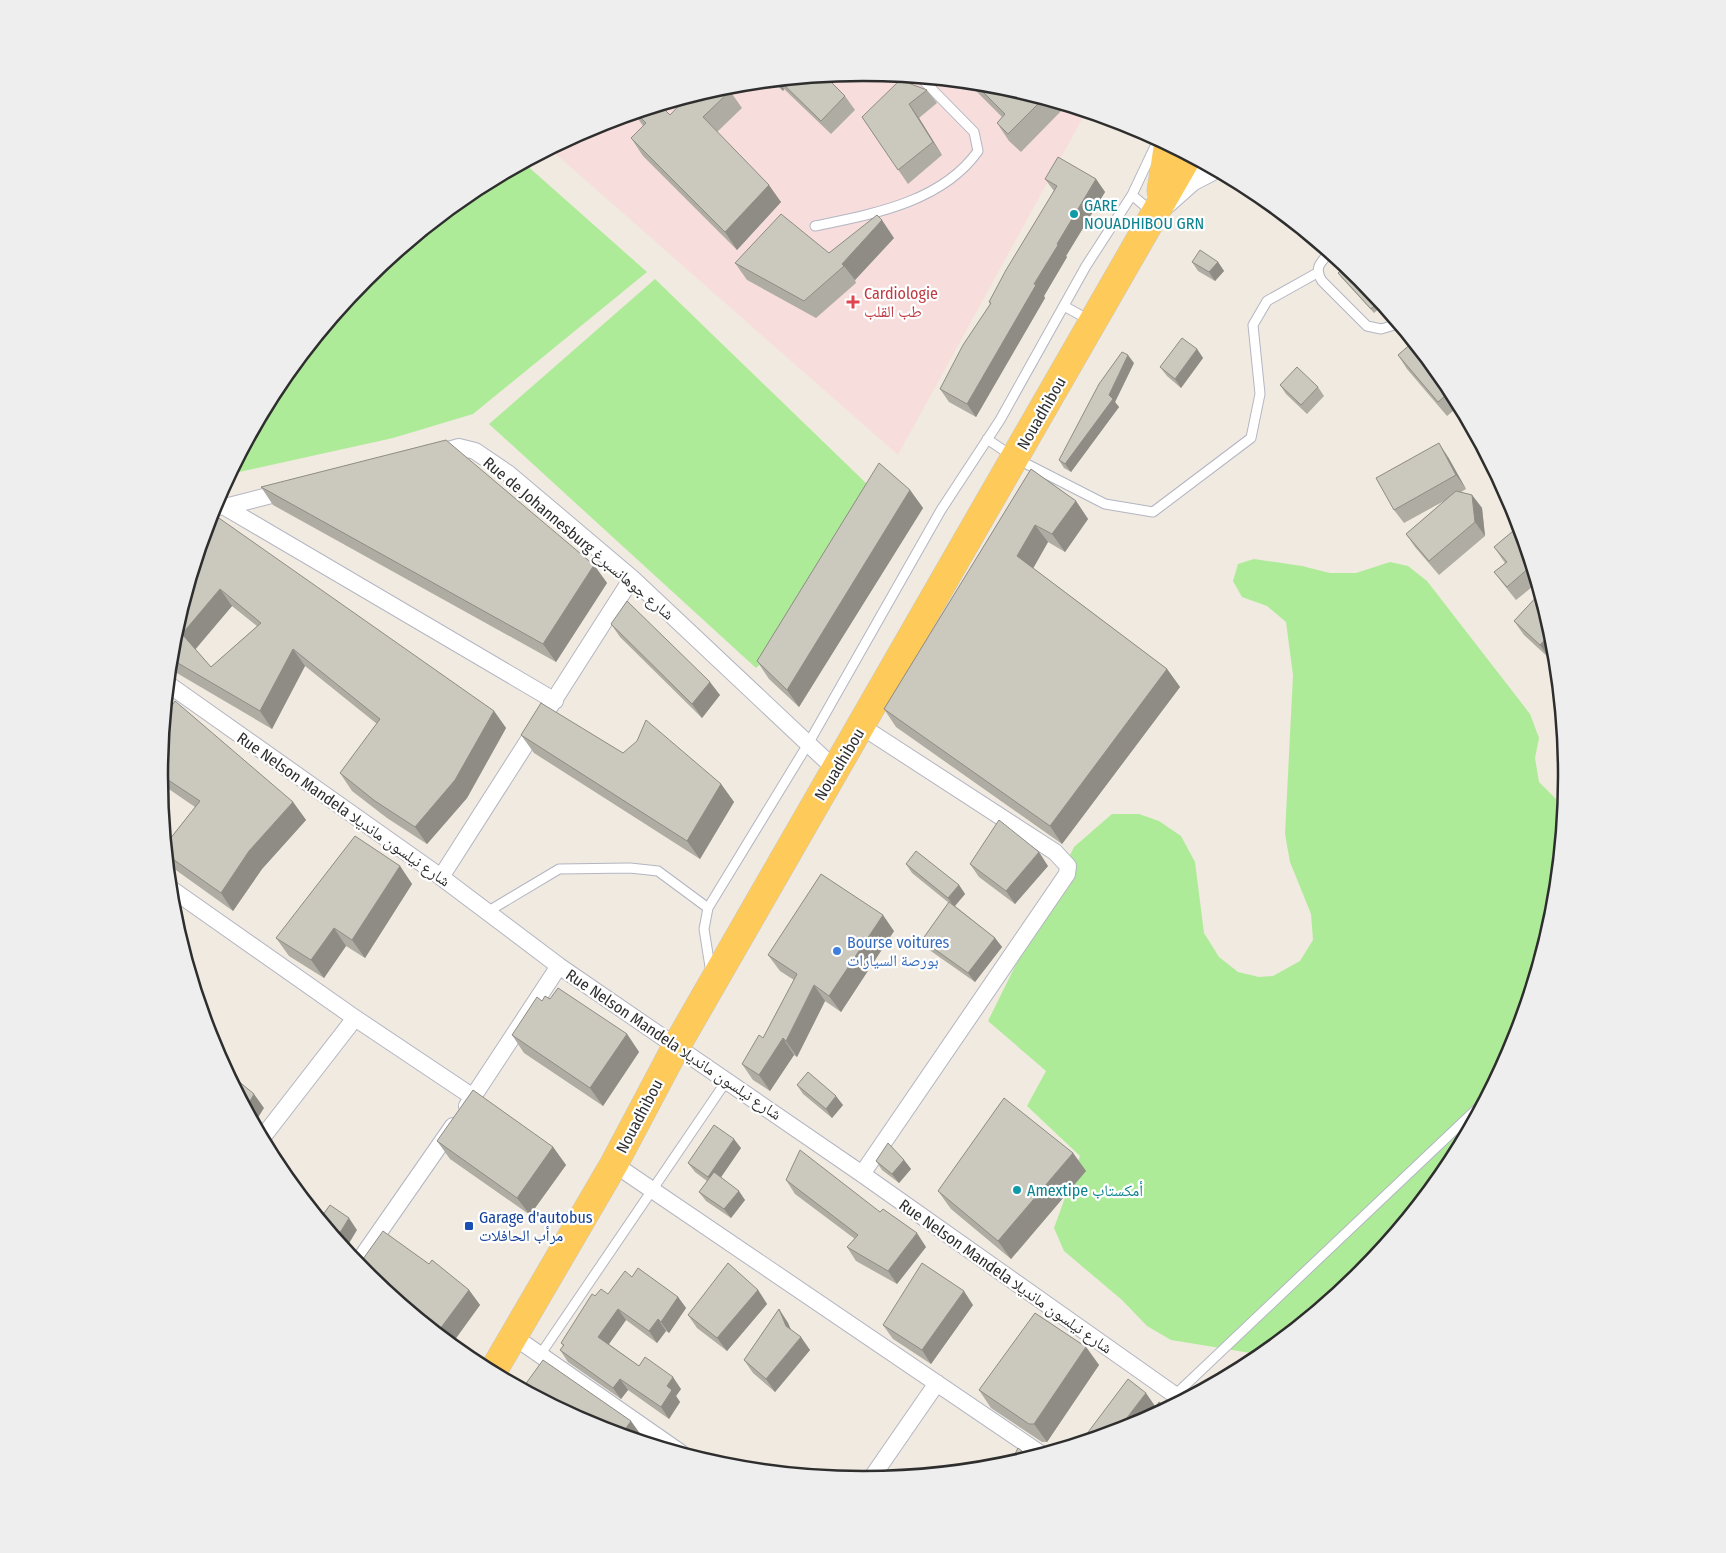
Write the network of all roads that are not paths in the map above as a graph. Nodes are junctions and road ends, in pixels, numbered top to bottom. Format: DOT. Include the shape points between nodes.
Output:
graph roads {
  1 [pos="928,85"];
  2 [pos="1155,146"];
  3 [pos="1167,151"];
  4 [pos="1185,161"];
  5 [pos="1206,171"];
  6 [pos="1132,195"];
  7 [pos="1156,210"];
  8 [pos="815,226"];
  9 [pos="1325,257"];
  10 [pos="1317,273"];
  11 [pos="1064,306"];
  12 [pos="1093,322"];
  13 [pos="1392,326"];
  14 [pos="987,439"];
  15 [pos="422,457"];
  16 [pos="1016,458"];
  17 [pos="300,488"];
  18 [pos="223,506"];
  19 [pos="222,509"];
  20 [pos="632,578"];
  21 [pos="174,689"];
  22 [pos="555,701"];
  23 [pos="861,726"];
  24 [pos="808,744"];
  25 [pos="835,769"];
  26 [pos="441,877"];
  27 [pos="178,894"];
  28 [pos="708,908"];
  29 [pos="487,912"];
  30 [pos="560,966"];
  31 [pos="712,984"];
  32 [pos="355,1018"];
  33 [pos="677,1045"];
  34 [pos="727,1080"];
  35 [pos="473,1097"];
  36 [pos="1469,1116"];
  37 [pos="266,1133"];
  38 [pos="614,1164"];
  39 [pos="862,1174"];
  40 [pos="654,1191"];
  41 [pos="361,1258"];
  42 [pos="513,1336"];
  43 [pos="540,1355"];
  44 [pos="496,1367"];
  45 [pos="937,1383"];
  46 [pos="1182,1394"];
  47 [pos="1177,1397"];
  48 [pos="649,1438"];
  49 [pos="1035,1450"];
  50 [pos="876,1471"];
  1 -- 8 [label="lane" via="974,132 978,151 966,168 935,190 874,214"];
  2 -- 6 [label="lane"];
  3 -- 7 [label="highway"];
  4 -- 7 [label="highway, Nouadhibou"];
  5 -- 7 [label="main road"];
  6 -- 7 [label="lane"];
  6 -- 11 [label="lane"];
  7 -- 12 [label="highway, Nouadhibou"];
  9 -- 10 [label="lane"];
  10 -- 13 [label="lane" via="1367,326 1382,329"];
  10 -- 16 [label="lane" via="1267,301 1253,325 1260,394 1251,438 1153,512 1105,504"];
  11 -- 12 [label="lane"];
  11 -- 14 [label="lane"];
  12 -- 16 [label="highway, Nouadhibou"];
  14 -- 16 [label="lane"];
  14 -- 24 [label="lane" via="941,510"];
  15 -- 20 [label="street, Rue de Johannesburg شارع جوهانسبرغ" via="459,447 483,455"];
  16 -- 23 [label="highway, Nouadhibou"];
  17 -- 18 [label="street"];
  19 -- 22 [label="street"];
  20 -- 22 [label="street"];
  20 -- 24 [label="street, Rue de Johannesburg شارع جوهانسبرغ"];
  21 -- 26 [label="street, Rue Nelson Mandela شارع نيلسون مانديلا"];
  22 -- 26 [label="street"];
  23 -- 25 [label="highway, Nouadhibou"];
  23 -- 39 [label="street" via="1055,852 1068,866 1068,874"];
  24 -- 25 [label="street, Rue de Johannesburg شارع جوهانسبرغ"];
  24 -- 28 [label="lane"];
  25 -- 31 [label="highway, Nouadhibou"];
  26 -- 29 [label="street, Rue Nelson Mandela شارع نيلسون مانديلا"];
  27 -- 32 [label="street"];
  28 -- 29 [label="lane" via="658,871 558,869"];
  28 -- 31 [label="lane" via="704,929"];
  29 -- 30 [label="street, Rue Nelson Mandela شارع نيلسون مانديلا"];
  30 -- 33 [label="street, Rue Nelson Mandela شارع نيلسون مانديلا"];
  30 -- 35 [label="street"];
  31 -- 33 [label="highway, Nouadhibou"];
  32 -- 35 [label="street"];
  32 -- 37 [label="street"];
  33 -- 34 [label="street, Rue Nelson Mandela شارع نيلسون مانديلا"];
  33 -- 38 [label="highway, Nouadhibou"];
  34 -- 39 [label="street, Rue Nelson Mandela شارع نيلسون مانديلا"];
  34 -- 40 [label="lane"];
  35 -- 41 [label="street"];
  36 -- 46 [label="lane"];
  38 -- 40 [label="street"];
  38 -- 42 [label="highway, Nouadhibou"];
  39 -- 47 [label="street, Rue Nelson Mandela شارع نيلسون مانديلا"];
  40 -- 43 [label="lane"];
  40 -- 45 [label="street"];
  42 -- 43 [label="street"];
  42 -- 44 [label="highway, Nouadhibou"];
  43 -- 48 [label="street"];
  45 -- 49 [label="street"];
  45 -- 50 [label="street"];
}
